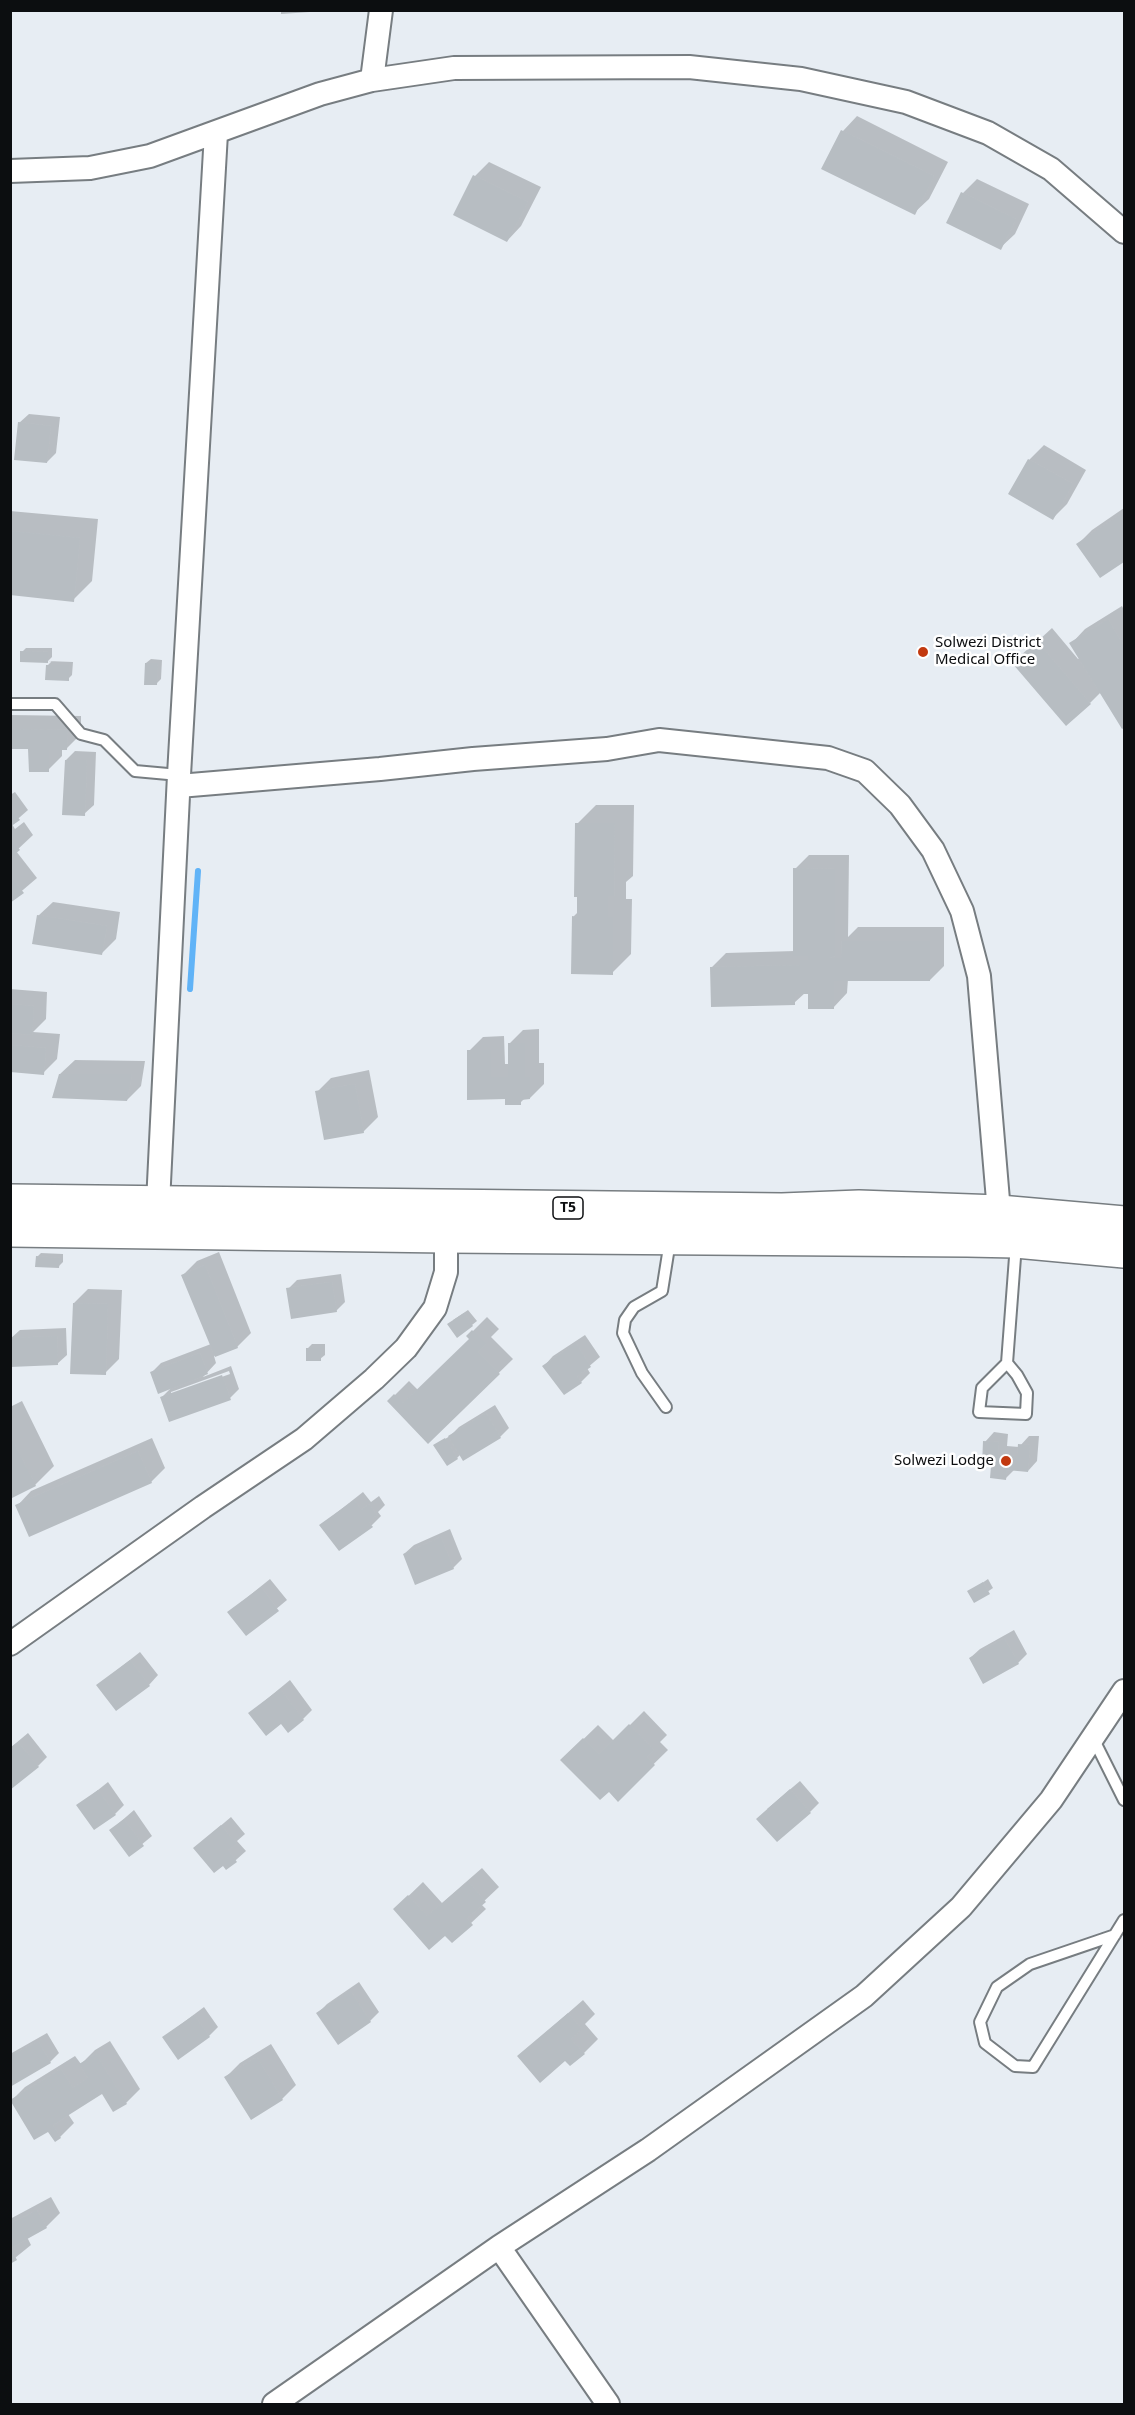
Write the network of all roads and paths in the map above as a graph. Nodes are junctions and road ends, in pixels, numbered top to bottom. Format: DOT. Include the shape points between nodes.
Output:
graph roads {
  1 [pos="381,10"];
  2 [pos="372,80"];
  3 [pos="216,133"];
  4 [pos="10,171"];
  5 [pos="1125,232"];
  6 [pos="10,704"];
  7 [pos="179,780"];
  8 [pos="10,1201"];
  9 [pos="158,1203"];
  10 [pos="999,1212"];
  11 [pos="672,1223"];
  12 [pos="1125,1223"];
  13 [pos="10,1230"];
  14 [pos="446,1236"];
  15 [pos="1016,1241"];
  16 [pos="1125,1251"];
  17 [pos="1007,1363"];
  18 [pos="666,1407"];
  19 [pos="10,1644"];
  20 [pos="1125,1691"];
  21 [pos="1093,1737"];
  22 [pos="1125,1800"];
  23 [pos="1125,1920"];
  24 [pos="1115,1935"];
  25 [pos="499,2247"];
  26 [pos="274,2404"];
  27 [pos="608,2404"];
  1 -- 2 [label="street"];
  2 -- 3 [label="street" via="320,94"];
  2 -- 5 [label="street" via="454,68 642,67 689,67 801,79 906,102 988,133 1051,169"];
  3 -- 4 [label="street" via="150,156 90,168"];
  3 -- 7 [label="street"];
  6 -- 7 [label="lane" via="56,704 81,734 104,740 135,771"];
  7 -- 9 [label="street"];
  7 -- 10 [label="street" via="380,769 607,750 659,741 828,758 865,771 900,805 933,850 962,911 979,976"];
  8 -- 9 [label="highway, T5"];
  9 -- 11 [label="highway, T5"];
  10 -- 11 [label="highway, T5" via="859,1207 783,1210"];
  10 -- 12 [label="highway, T5"];
  11 -- 14 [label="highway, T5"];
  11 -- 15 [label="highway, T5"];
  11 -- 18 [label="lane" via="662,1292 634,1307 625,1320 623,1333 642,1372"];
  13 -- 14 [label="highway, T5"];
  14 -- 19 [label="street" via="446,1272 435,1308 406,1348 374,1379 304,1439"];
  15 -- 16 [label="highway, T5"];
  15 -- 17 [label="lane"];
  17 -- 17 [label="lane" via="1027,1393 1026,1414 979,1412 982,1388"];
  20 -- 21 [label="street"];
  21 -- 22 [label="lane"];
  21 -- 25 [label="street" via="1051,1800 961,1907 864,1996 648,2150"];
  23 -- 24 [label="lane"];
  24 -- 24 [label="lane" via="1033,2067 1015,2066 986,2043 980,2022 997,1987 1030,1964"];
  25 -- 26 [label="street"];
  25 -- 27 [label="street"];
}
